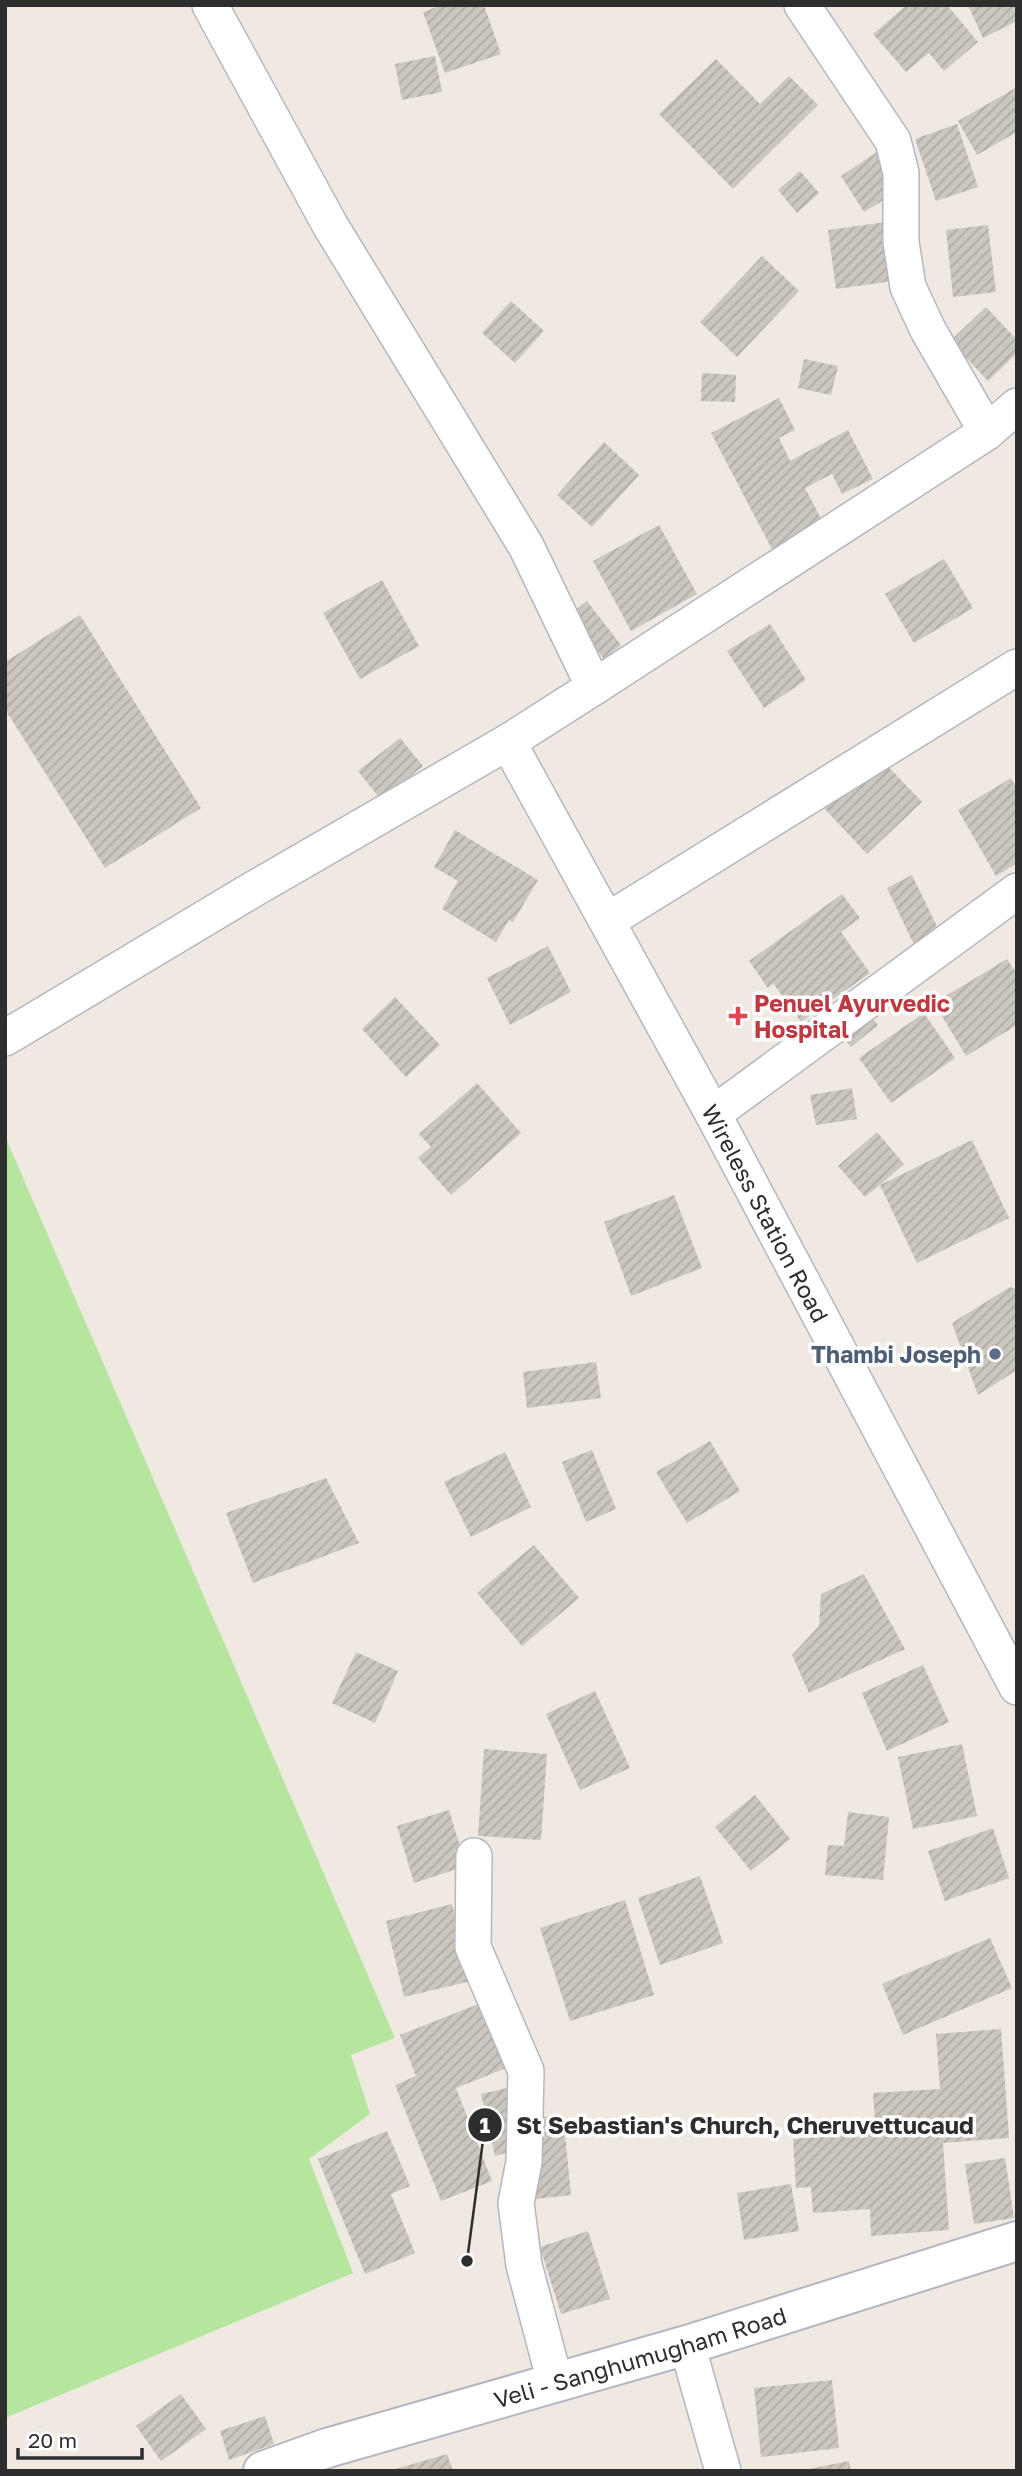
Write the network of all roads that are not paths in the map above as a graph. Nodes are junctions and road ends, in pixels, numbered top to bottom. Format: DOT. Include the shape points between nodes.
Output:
graph roads {
  1 [pos="211,5"];
  2 [pos="802,5"];
  3 [pos="1017,406"];
  4 [pos="988,432"];
  5 [pos="1017,667"];
  6 [pos="594,687"];
  7 [pos="508,742"];
  8 [pos="1017,891"];
  9 [pos="607,921"];
  10 [pos="5,1038"];
  11 [pos="713,1114"];
  12 [pos="1017,1687"];
  13 [pos="474,1856"];
  14 [pos="1017,2241"];
  15 [pos="687,2345"];
  16 [pos="555,2382"];
  17 [pos="331,2459"];
  18 [pos="263,2471"];
  19 [pos="723,2471"];
  1 -- 6 [label="street" via="330,225 526,546"];
  2 -- 4 [label="street" via="893,141 901,173 901,242 908,287"];
  3 -- 4 [label="street"];
  4 -- 6 [label="street"];
  5 -- 9 [label="street"];
  6 -- 7 [label="street"];
  7 -- 9 [label="street, Wireless Station Road"];
  7 -- 10 [label="street"];
  8 -- 11 [label="street"];
  9 -- 11 [label="street, Wireless Station Road"];
  11 -- 12 [label="street, Wireless Station Road"];
  13 -- 16 [label="street" via="473,1947 526,2071 524,2162 516,2203 524,2265"];
  14 -- 15 [label="main road, Veli - Sanghumugham Road"];
  15 -- 16 [label="main road, Veli - Sanghumugham Road"];
  15 -- 19 [label="street"];
  16 -- 17 [label="main road, Veli - Sanghumugham Road"];
  17 -- 18 [label="main road, Veli - Sanghumugham Road"];
}
